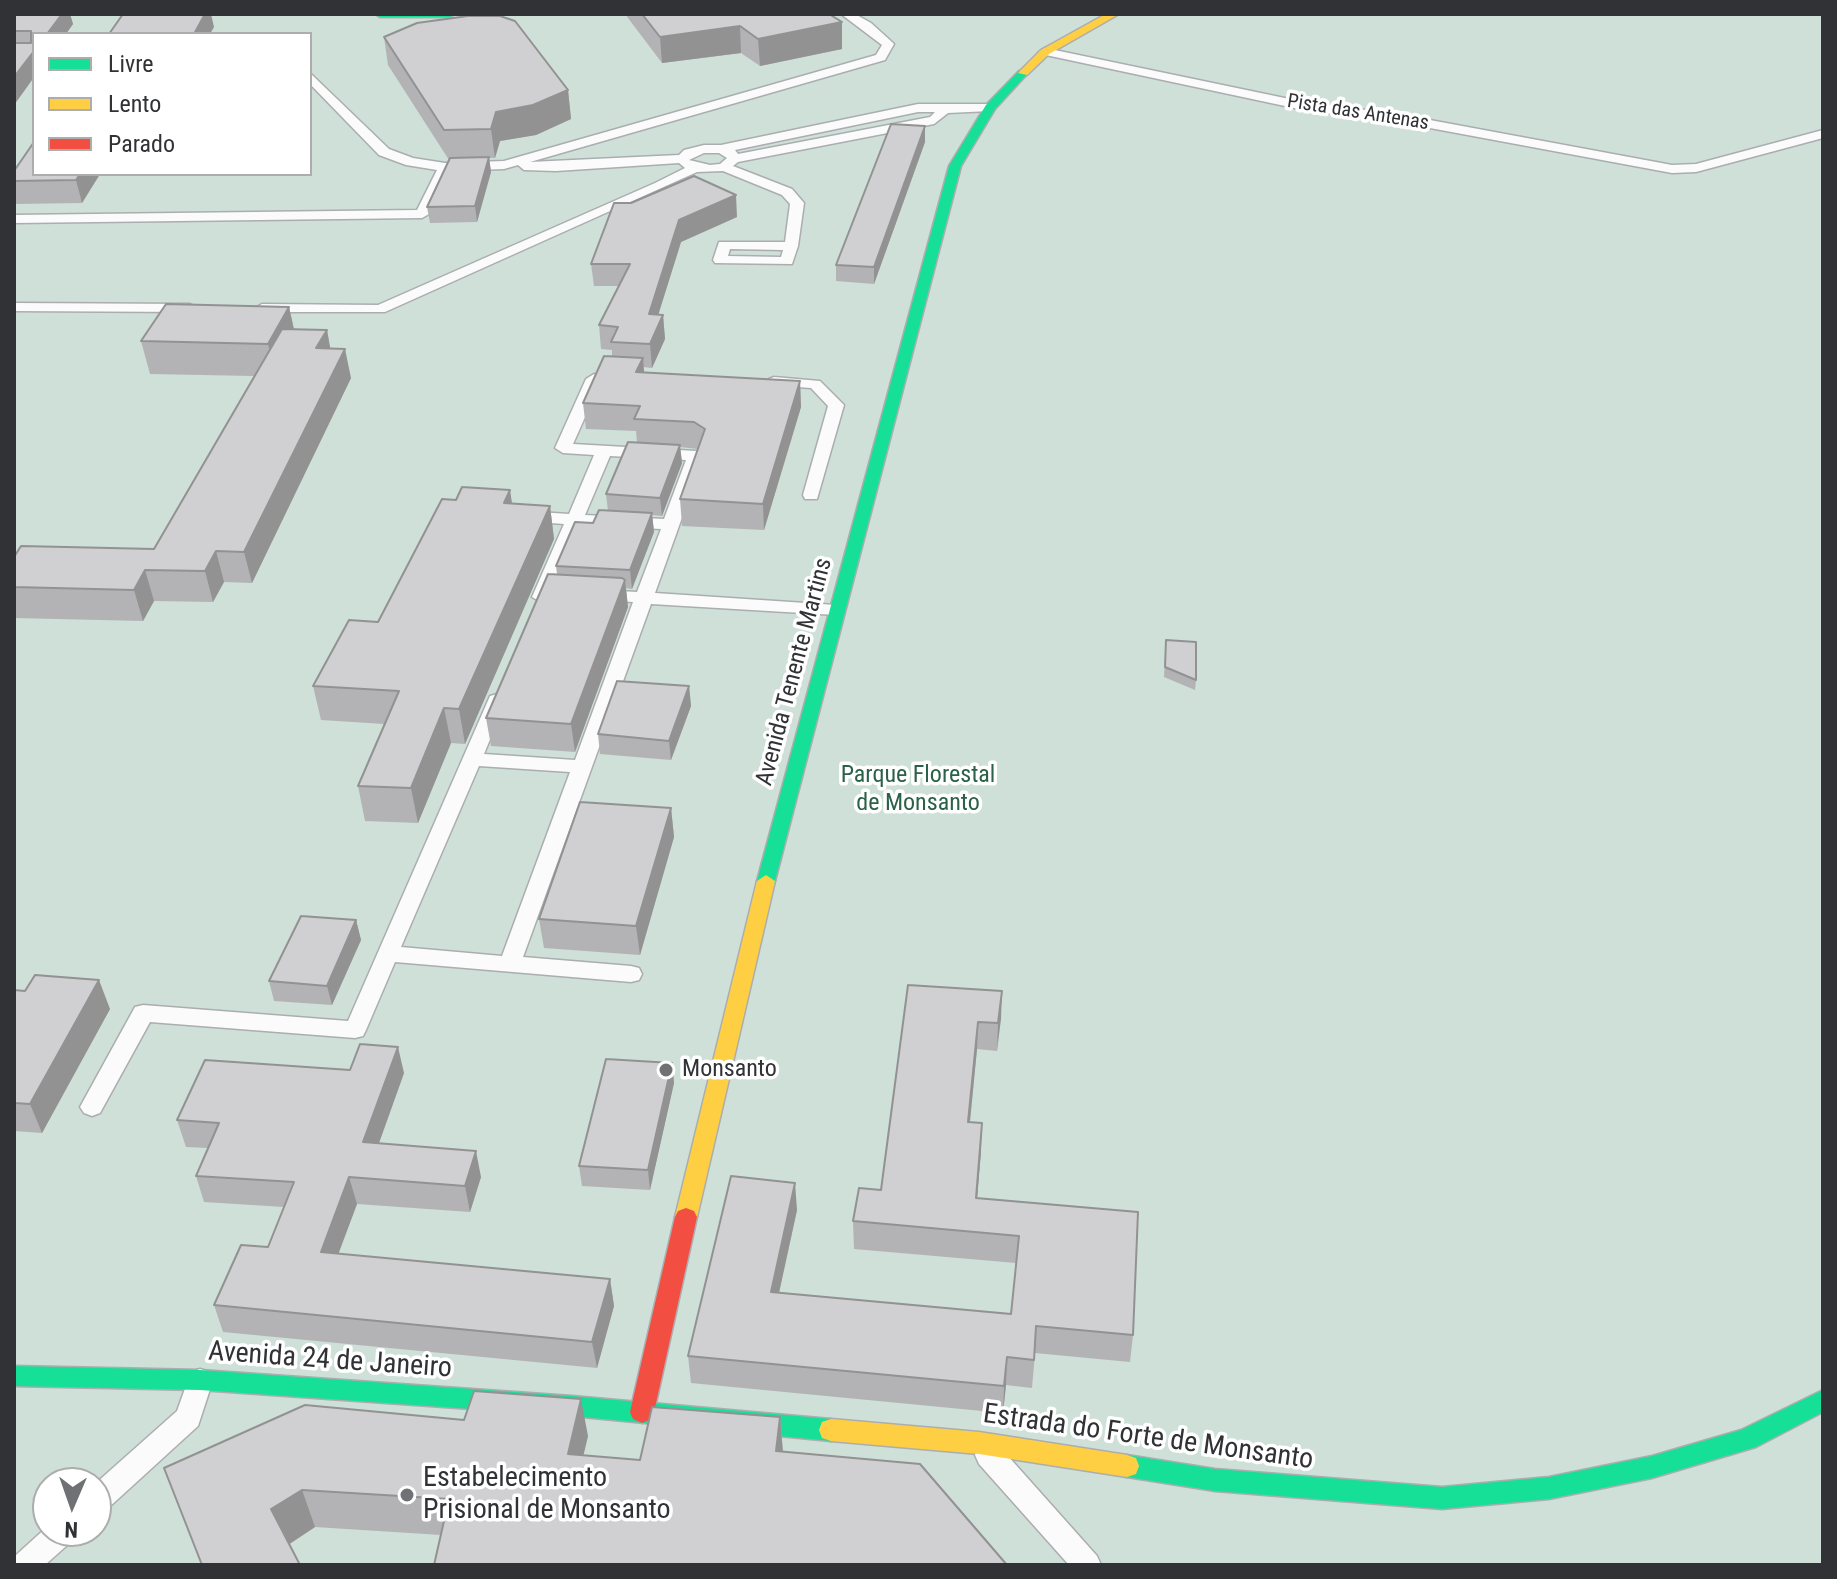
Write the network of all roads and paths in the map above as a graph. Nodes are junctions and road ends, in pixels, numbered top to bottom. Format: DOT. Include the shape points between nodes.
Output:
graph roads {
  1 [pos="380,14"];
  2 [pos="450,14"];
  3 [pos="847,14"];
  4 [pos="1114,14"];
  5 [pos="1045,52"];
  6 [pos="312,79"];
  7 [pos="990,107"];
  8 [pos="945,109"];
  9 [pos="1823,134"];
  10 [pos="721,149"];
  11 [pos="729,163"];
  12 [pos="689,164"];
  13 [pos="504,165"];
  14 [pos="445,167"];
  15 [pos="14,219"];
  16 [pos="791,246"];
  17 [pos="14,307"];
  18 [pos="205,308"];
  19 [pos="253,308"];
  20 [pos="612,374"];
  21 [pos="752,381"];
  22 [pos="604,451"];
  23 [pos="811,495"];
  24 [pos="498,514"];
  25 [pos="575,519"];
  26 [pos="671,525"];
  27 [pos="587,594"];
  28 [pos="644,598"];
  29 [pos="836,610"];
  30 [pos="531,620"];
  31 [pos="507,675"];
  32 [pos="471,759"];
  33 [pos="582,767"];
  34 [pos="388,954"];
  35 [pos="510,964"];
  36 [pos="631,974"];
  37 [pos="92,1107"];
  38 [pos="14,1376"];
  39 [pos="200,1380"];
  40 [pos="1823,1400"];
  41 [pos="642,1412"];
  42 [pos="979,1443"];
  43 [pos="112,1487"];
  44 [pos="45,1547"];
  45 [pos="25,1565"];
  46 [pos="1087,1565"];
  1 -- 2 [label="street"];
  3 -- 13 [label="lane" via="888,44 881,57"];
  4 -- 5 [label="street, Avenida Tenente Martins"];
  5 -- 7 [label="street, Avenida Tenente Martins"];
  5 -- 9 [label="lane, Pista das Antenas" via="1299,105 1672,169 1696,168"];
  6 -- 14 [label="lane" via="384,152"];
  7 -- 8 [label="lane"];
  7 -- 29 [label="street, Avenida Tenente Martins" via="955,166"];
  8 -- 10 [label="lane" via="918,108"];
  8 -- 11 [label="lane" via="934,120"];
  10 -- 11 [label="lane" via="731,153"];
  10 -- 12 [label="lane" via="689,153"];
  11 -- 12 [label="lane"];
  11 -- 16 [label="lane" via="787,192 797,203"];
  12 -- 13 [label="lane"];
  12 -- 19 [label="lane" via="380,309"];
  13 -- 14 [label="lane"];
  14 -- 15 [label="lane" via="422,214"];
  17 -- 18 [label="lane"];
  20 -- 22 [label="lane" via="596,373 563,448"];
  21 -- 23 [label="lane" via="815,384 836,405"];
  22 -- 25 [label="lane"];
  22 -- 26 [label="lane" via="696,456"];
  24 -- 25 [label="lane"];
  25 -- 26 [label="lane"];
  25 -- 30 [label="lane" via="551,592"];
  26 -- 28 [label="lane"];
  27 -- 28 [label="lane"];
  28 -- 29 [label="lane"];
  28 -- 33 [label="lane"];
  29 -- 41 [label="street, Avenida Tenente Martins" via="736,993"];
  31 -- 32 [label="lane"];
  32 -- 33 [label="lane"];
  32 -- 34 [label="lane"];
  33 -- 35 [label="lane"];
  34 -- 35 [label="lane"];
  34 -- 37 [label="lane" via="355,1030 143,1013"];
  35 -- 36 [label="lane"];
  38 -- 39 [label="street, Avenida 24 de Janeiro"];
  39 -- 41 [label="street, Avenida 24 de Janeiro"];
  39 -- 43 [label="lane" via="188,1418"];
  40 -- 42 [label="street, Estrada do Forte de Monsanto" via="1747,1439 1652,1467 1549,1488 1442,1498 1215,1480"];
  41 -- 42 [label="street, Estrada do Forte de Monsanto"];
  42 -- 46 [label="lane"];
  44 -- 45 [label="lane"];
}
